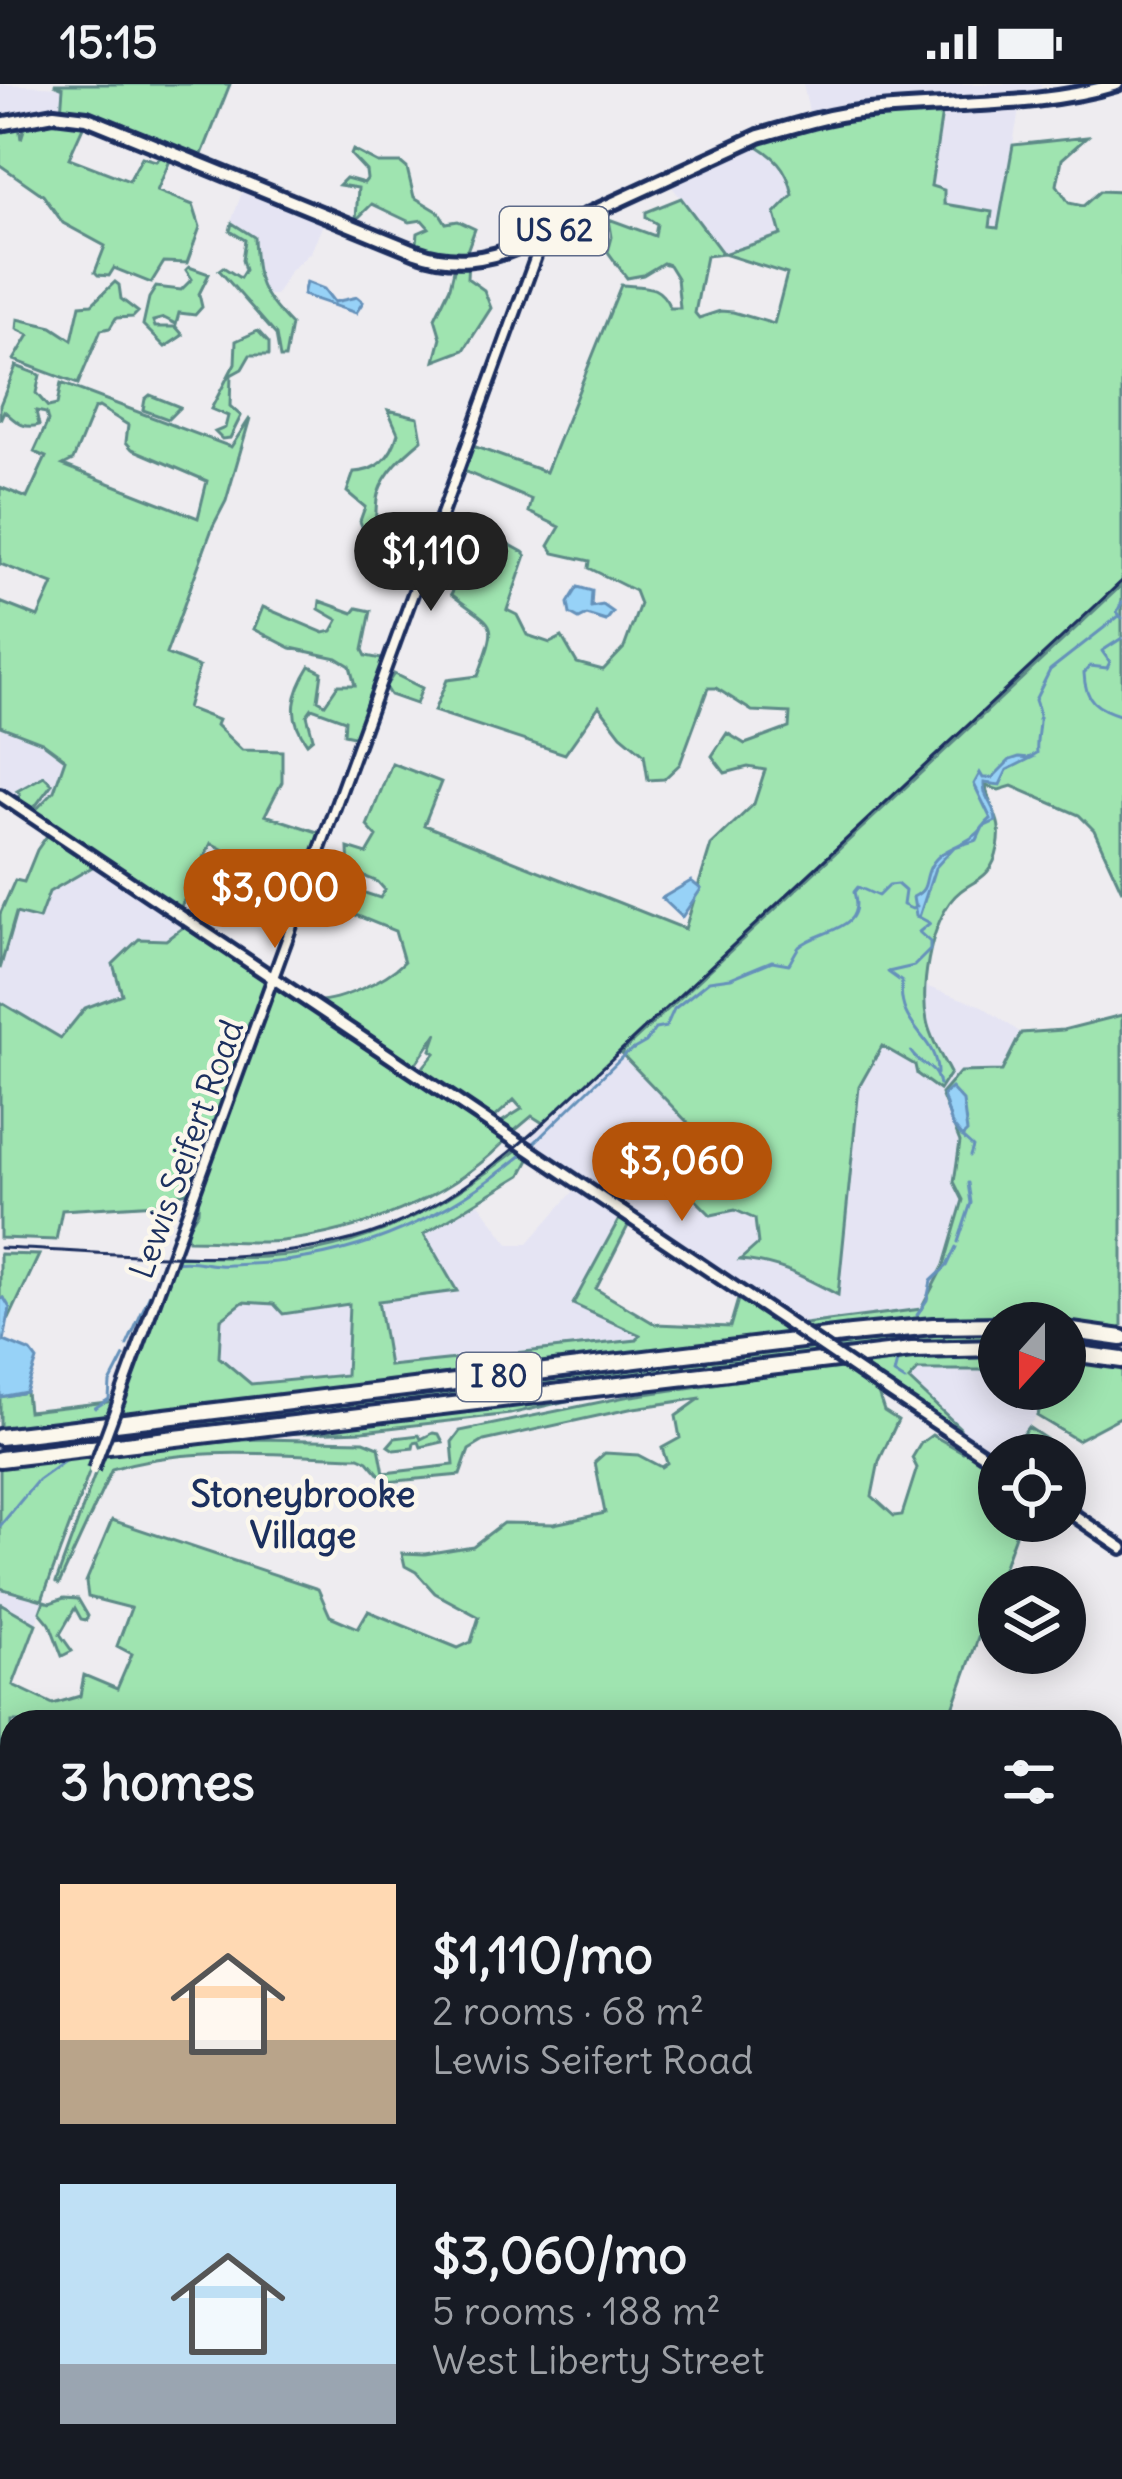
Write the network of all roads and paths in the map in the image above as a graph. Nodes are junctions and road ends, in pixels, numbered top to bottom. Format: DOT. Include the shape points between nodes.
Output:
graph roads {
  1 [pos="1117,84"];
  2 [pos="0,124"];
  3 [pos="544,235"];
  4 [pos="0,795"];
  5 [pos="274,978"];
  6 [pos="978,1326"];
  7 [pos="1086,1333"];
  8 [pos="1122,1338"];
  9 [pos="978,1348"];
  10 [pos="1086,1355"];
  11 [pos="1122,1360"];
  12 [pos="0,1437"];
  13 [pos="978,1451"];
  14 [pos="0,1460"];
  15 [pos="93,1470"];
  16 [pos="1086,1523"];
  17 [pos="1122,1548"];
  1 -- 3 [label="main road, US 62" via="784,128"];
  2 -- 3 [label="main road, US 62" via="37,115 86,118 436,258 478,260"];
  3 -- 5 [label="street, Lewis Seifert Road"];
  4 -- 5 [label="main road"];
  5 -- 13 [label="main road, bridge"];
  5 -- 15 [label="street, Lewis Seifert Road, bridge"];
  6 -- 12 [label="highway, I 80"];
  7 -- 8 [label="highway"];
  9 -- 14 [label="highway, I 80"];
  10 -- 11 [label="highway"];
  16 -- 17 [label="main road"];
}
